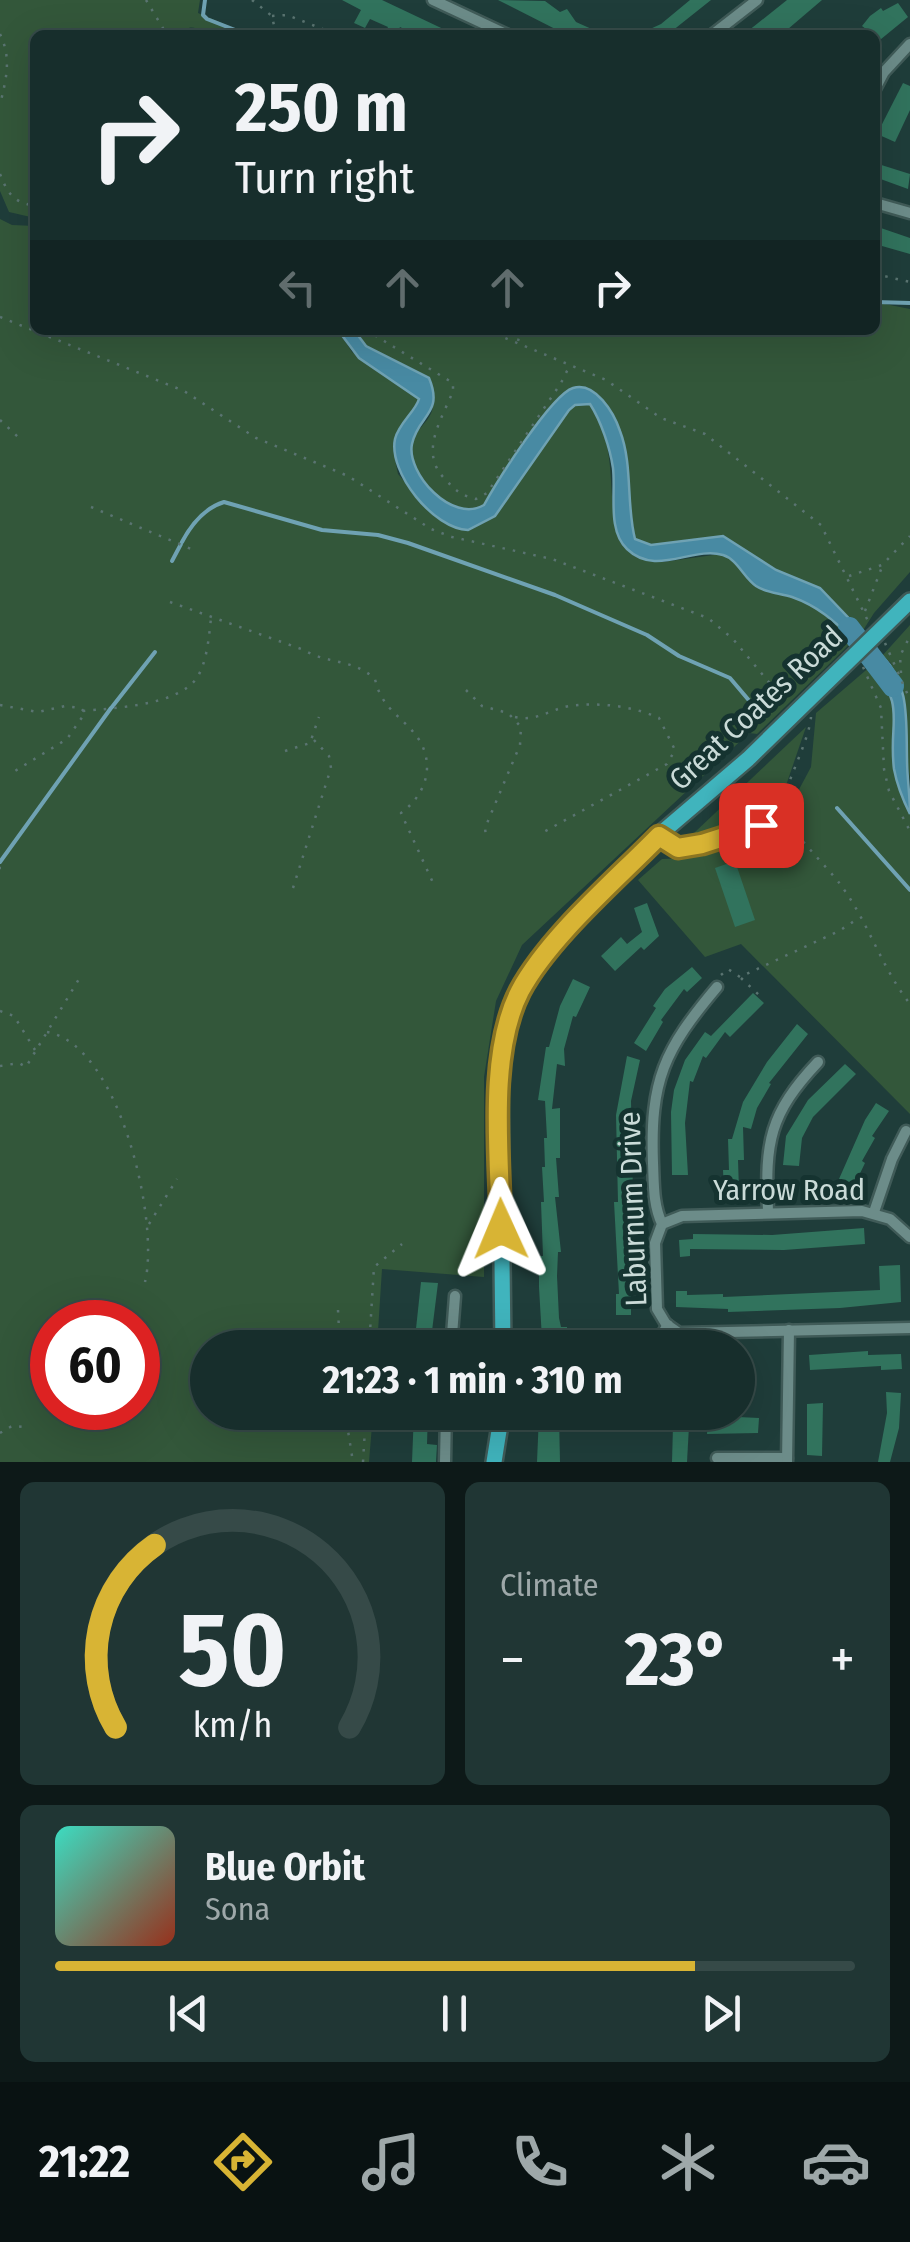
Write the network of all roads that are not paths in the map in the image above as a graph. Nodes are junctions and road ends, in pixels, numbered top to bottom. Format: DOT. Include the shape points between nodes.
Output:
graph roads {
  1 [pos="432,0"];
  2 [pos="757,0"];
  3 [pos="497,30"];
  4 [pos="718,30"];
  5 [pos="910,44"];
  6 [pos="880,80"];
  7 [pos="880,204"];
  8 [pos="910,214"];
  9 [pos="910,600"];
  10 [pos="761,825"];
  11 [pos="659,836"];
  12 [pos="717,987"];
  13 [pos="818,1062"];
  14 [pos="906,1131"];
  15 [pos="768,1211"];
  16 [pos="874,1212"];
  17 [pos="662,1224"];
  18 [pos="910,1237"];
  19 [pos="455,1296"];
  20 [pos="668,1325"];
  21 [pos="910,1328"];
  22 [pos="452,1330"];
  23 [pos="503,1330"];
  24 [pos="665,1330"];
  25 [pos="788,1330"];
  26 [pos="446,1430"];
  27 [pos="499,1430"];
  28 [pos="718,1458"];
  29 [pos="787,1460"];
  30 [pos="445,1462"];
  31 [pos="494,1462"];
  1 -- 3 [label="street"];
  2 -- 4 [label="street"];
  5 -- 6 [label="street"];
  7 -- 8 [label="street"];
  9 -- 11 [label="main road, Great Coates Road"];
  10 -- 11 [label="street" via="678,848"];
  11 -- 23 [label="main road, Great Coates Road" via="552,946 521,990 506,1027 500,1086"];
  12 -- 17 [label="street, Laburnum Drive" via="671,1049 655,1094 655,1205"];
  13 -- 15 [label="street" via="772,1129"];
  14 -- 16 [label="street"];
  15 -- 16 [label="street, Yarrow Road"];
  15 -- 17 [label="street, Yarrow Road" via="682,1216"];
  16 -- 18 [label="street, Yarrow Road"];
  17 -- 20 [label="street, Laburnum Drive" via="655,1243 657,1308"];
  19 -- 22 [label="street"];
  20 -- 24 [label="street, Laburnum Drive"];
  20 -- 25 [label="street, Laburnum Drive" via="679,1333"];
  21 -- 25 [label="street, Laburnum Drive"];
  25 -- 29 [label="street"];
  26 -- 30 [label="street"];
  27 -- 31 [label="main road"];
  28 -- 29 [label="street"];
}
